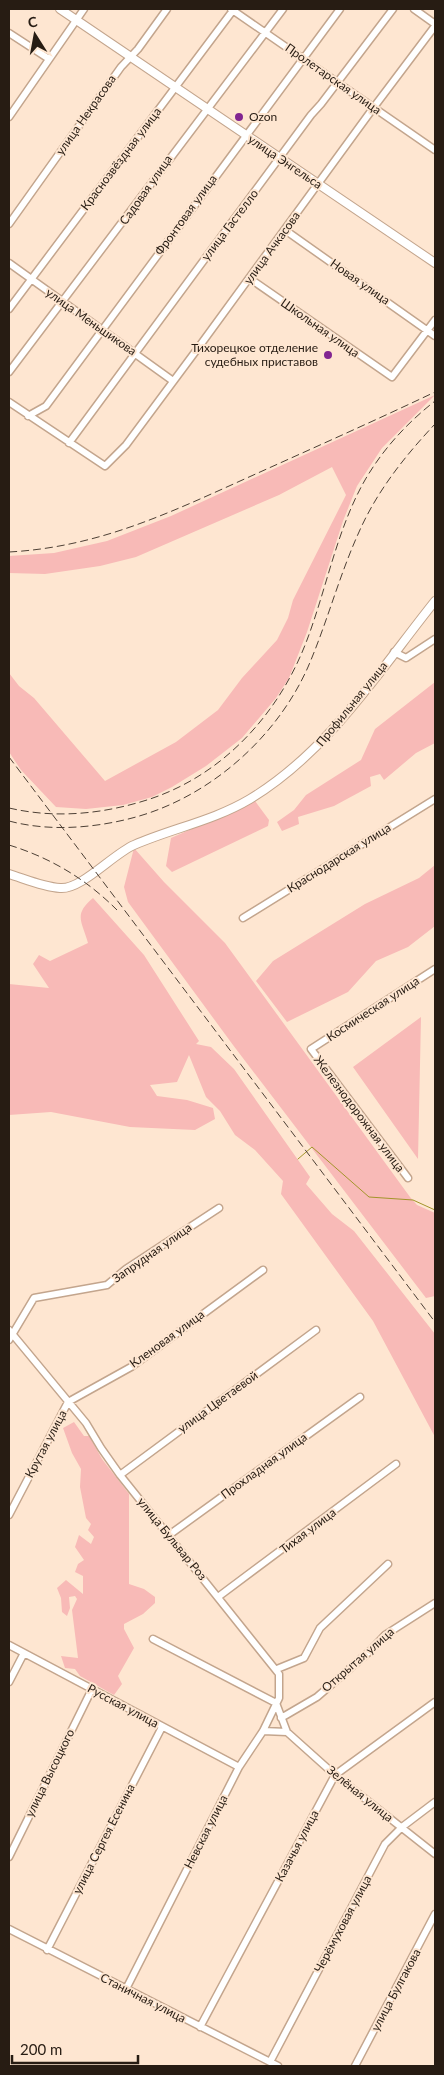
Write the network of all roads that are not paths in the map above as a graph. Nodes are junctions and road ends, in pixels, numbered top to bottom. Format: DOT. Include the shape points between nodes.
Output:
graph roads {
  1 [pos="60,9"];
  2 [pos="84,9"];
  3 [pos="167,9"];
  4 [pos="232,9"];
  5 [pos="283,9"];
  6 [pos="340,9"];
  7 [pos="393,9"];
  8 [pos="414,9"];
  9 [pos="76,20"];
  10 [pos="435,25"];
  11 [pos="266,32"];
  12 [pos="9,33"];
  13 [pos="130,56"];
  14 [pos="302,58"];
  15 [pos="49,59"];
  16 [pos="337,82"];
  17 [pos="174,88"];
  18 [pos="374,107"];
  19 [pos="206,109"];
  20 [pos="9,117"];
  21 [pos="245,135"];
  22 [pos="435,150"];
  23 [pos="280,158"];
  24 [pos="318,184"];
  25 [pos="9,224"];
  26 [pos="285,230"];
  27 [pos="9,263"];
  28 [pos="435,264"];
  29 [pos="249,278"];
  30 [pos="31,279"];
  31 [pos="62,301"];
  32 [pos="9,309"];
  33 [pos="435,320"];
  34 [pos="429,329"];
  35 [pos="102,330"];
  36 [pos="435,336"];
  37 [pos="135,352"];
  38 [pos="9,372"];
  39 [pos="173,381"];
  40 [pos="9,402"];
  41 [pos="28,416"];
  42 [pos="69,443"];
  43 [pos="435,600"];
  44 [pos="435,640"];
  45 [pos="394,652"];
  46 [pos="435,799"];
  47 [pos="9,874"];
  48 [pos="243,918"];
  49 [pos="435,969"];
  50 [pos="311,1049"];
  51 [pos="408,1178"];
  52 [pos="219,1208"];
  53 [pos="263,1270"];
  54 [pos="316,1330"];
  55 [pos="10,1332"];
  56 [pos="9,1340"];
  57 [pos="360,1397"];
  58 [pos="68,1402"];
  59 [pos="396,1464"];
  60 [pos="120,1475"];
  61 [pos="9,1515"];
  62 [pos="169,1536"];
  63 [pos="388,1564"];
  64 [pos="218,1597"];
  65 [pos="435,1603"];
  66 [pos="153,1638"];
  67 [pos="9,1645"];
  68 [pos="24,1653"];
  69 [pos="278,1671"];
  70 [pos="9,1682"];
  71 [pos="92,1689"];
  72 [pos="435,1702"];
  73 [pos="276,1703"];
  74 [pos="282,1718"];
  75 [pos="162,1727"];
  76 [pos="263,1731"];
  77 [pos="287,1732"];
  78 [pos="239,1767"];
  79 [pos="335,1775"];
  80 [pos="435,1802"];
  81 [pos="402,1827"];
  82 [pos="435,1854"];
  83 [pos="9,1857"];
  84 [pos="435,1914"];
  85 [pos="9,1929"];
  86 [pos="47,1950"];
  87 [pos="126,1989"];
  88 [pos="200,2027"];
  89 [pos="270,2062"];
  90 [pos="278,2066"];
  91 [pos="355,2066"];
  1 -- 9 [label="main road, улица Энгельса"];
  2 -- 9 [label="street"];
  3 -- 13 [label="street, улица Некрасова"];
  4 -- 11 [label="street, Пролетарская улица"];
  4 -- 17 [label="street, Краснозвёздная улица"];
  5 -- 11 [label="street, Садовая улица"];
  6 -- 14 [label="street, Фронтовая улица"];
  7 -- 16 [label="street, улица Гастелло"];
  8 -- 10 [label="street"];
  9 -- 13 [label="main road, улица Энгельса"];
  9 -- 15 [label="street"];
  10 -- 18 [label="street, улица Ачкасова"];
  11 -- 14 [label="street, Пролетарская улица"];
  11 -- 19 [label="street, Садовая улица"];
  12 -- 15 [label="street"];
  13 -- 17 [label="main road, улица Энгельса"];
  13 -- 25 [label="street, улица Некрасова"];
  14 -- 16 [label="street, Пролетарская улица"];
  14 -- 21 [label="street, Фронтовая улица"];
  15 -- 20 [label="street"];
  16 -- 18 [label="street, Пролетарская улица"];
  16 -- 23 [label="street, улица Гастелло"];
  17 -- 19 [label="main road, улица Энгельса"];
  17 -- 30 [label="street, Краснозвёздная улица"];
  18 -- 22 [label="street, Пролетарская улица"];
  18 -- 24 [label="street, улица Ачкасова"];
  19 -- 21 [label="main road, улица Энгельса"];
  19 -- 31 [label="street, Садовая улица"];
  21 -- 23 [label="main road, улица Энгельса"];
  21 -- 35 [label="street, Фронтовая улица"];
  23 -- 24 [label="main road, улица Энгельса"];
  23 -- 37 [label="street, улица Гастелло"];
  24 -- 26 [label="street, улица Ачкасова"];
  24 -- 28 [label="main road, улица Энгельса"];
  26 -- 29 [label="street, улица Ачкасова"];
  26 -- 34 [label="street, Новая улица"];
  27 -- 30 [label="street, улица Меньшикова"];
  29 -- 34 [label="street, Школьная улица" via="392,377"];
  29 -- 39 [label="street, улица Ачкасова"];
  30 -- 31 [label="street, улица Меньшикова"];
  30 -- 32 [label="street, Краснозвёздная улица"];
  31 -- 35 [label="street, улица Меньшикова"];
  31 -- 38 [label="street, Садовая улица"];
  33 -- 34 [label="street"];
  34 -- 36 [label="street, Новая улица"];
  35 -- 37 [label="street, улица Меньшикова"];
  35 -- 41 [label="street, Фронтовая улица" via="46,406"];
  37 -- 39 [label="street, улица Меньшикова"];
  37 -- 42 [label="street, улица Гастелло"];
  39 -- 42 [label="street, улица Ачкасова" via="126,445 105,466"];
  40 -- 41 [label="street"];
  41 -- 42 [label="street"];
  43 -- 45 [label="main road"];
  44 -- 45 [label="street, Профильная улица" via="406,658"];
  45 -- 47 [label="main road, Профильная улица" via="313,751 282,778 249,800 211,820 134,845 71,887 61,888"];
  46 -- 48 [label="street, Краснодарская улица"];
  49 -- 50 [label="street, Космическая улица"];
  50 -- 51 [label="street, Железнодорожная улица"];
  52 -- 55 [label="street, Запрудная улица" via="107,1285 34,1298"];
  53 -- 58 [label="street, Кленовая улица" via="131,1367"];
  54 -- 60 [label="street, улица Цветаевой"];
  55 -- 56 [label="street, Запрудная улица"];
  55 -- 58 [label="street, Крутая улица"];
  57 -- 62 [label="street, Прохладная улица"];
  58 -- 60 [label="street, улица Бульвар Роз"];
  58 -- 61 [label="street, Крутая улица"];
  59 -- 64 [label="street, Тихая улица"];
  60 -- 62 [label="street, улица Бульвар Роз"];
  62 -- 64 [label="street, улица Бульвар Роз"];
  63 -- 69 [label="street" via="320,1628 304,1658"];
  64 -- 69 [label="street, улица Бульвар Роз"];
  65 -- 74 [label="street, Открытая улица" via="385,1634 317,1697"];
  66 -- 73 [label="street"];
  67 -- 68 [label="street, Русская улица"];
  68 -- 70 [label="street"];
  68 -- 71 [label="street, Русская улица"];
  69 -- 73 [label="street, Невская улица" via="279,1698"];
  71 -- 75 [label="street, Русская улица"];
  71 -- 83 [label="street, улица Высоцкого"];
  72 -- 79 [label="street, Казачья улица"];
  73 -- 74 [label="street, Зелёная улица"];
  73 -- 76 [label="street, Невская улица"];
  74 -- 77 [label="street, Зелёная улица"];
  75 -- 78 [label="street, Русская улица"];
  75 -- 86 [label="street, улица Сергея Есенина"];
  76 -- 77 [label="street"];
  76 -- 78 [label="street, Невская улица"];
  77 -- 79 [label="street, Зелёная улица"];
  78 -- 87 [label="street, Невская улица"];
  79 -- 81 [label="street, Зелёная улица"];
  79 -- 88 [label="street, Казачья улица"];
  80 -- 81 [label="street, Черёмуховая улица"];
  81 -- 82 [label="street, Зелёная улица"];
  81 -- 89 [label="street, Черёмуховая улица" via="385,1844"];
  84 -- 91 [label="street, улица Булгакова"];
  85 -- 86 [label="street, Станичная улица"];
  86 -- 87 [label="street, Станичная улица"];
  87 -- 88 [label="street, Станичная улица"];
  88 -- 89 [label="street, Станичная улица"];
  89 -- 90 [label="street, Станичная улица"];
}
